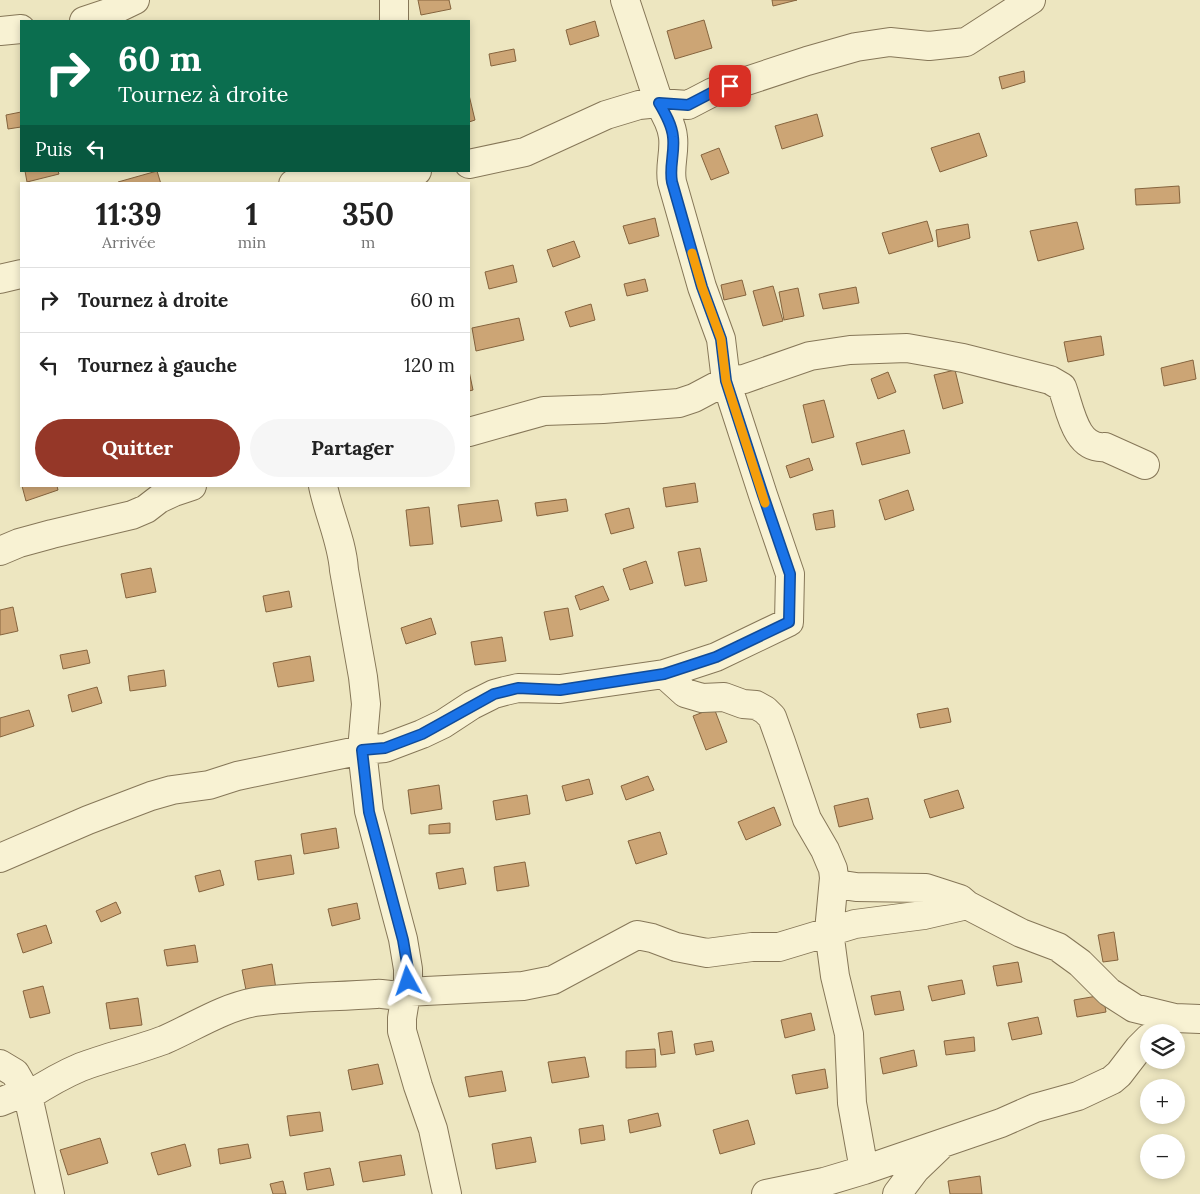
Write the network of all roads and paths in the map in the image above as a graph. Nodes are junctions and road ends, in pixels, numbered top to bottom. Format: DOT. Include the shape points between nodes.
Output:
graph roads {
  1 [pos="135,0"];
  2 [pos="394,0"];
  3 [pos="625,0"];
  4 [pos="1031,0"];
  5 [pos="87,20"];
  6 [pos="394,20"];
  7 [pos="20,29"];
  8 [pos="0,31"];
  9 [pos="659,103"];
  10 [pos="470,164"];
  11 [pos="414,172"];
  12 [pos="304,182"];
  13 [pos="380,182"];
  14 [pos="20,274"];
  15 [pos="0,279"];
  16 [pos="726,381"];
  17 [pos="470,432"];
  18 [pos="1146,465"];
  19 [pos="189,487"];
  20 [pos="323,487"];
  21 [pos="0,551"];
  22 [pos="664,674"];
  23 [pos="362,750"];
  24 [pos="0,858"];
  25 [pos="834,878"];
  26 [pos="967,905"];
  27 [pos="829,932"];
  28 [pos="406,992"];
  29 [pos="1177,1023"];
  30 [pos="1140,1047"];
  31 [pos="0,1064"];
  32 [pos="28,1096"];
  33 [pos="0,1102"];
  34 [pos="942,1144"];
  35 [pos="864,1170"];
  36 [pos="50,1194"];
  37 [pos="447,1194"];
  38 [pos="766,1194"];
  39 [pos="897,1194"];
  1 -- 5 [label="street"];
  2 -- 6 [label="street"];
  3 -- 9 [label="street"];
  4 -- 9 [label="street" via="966,42 928,46 890,42 856,47 713,92 688,105"];
  7 -- 8 [label="street"];
  9 -- 10 [label="street" via="606,114 525,152"];
  9 -- 16 [label="street" via="673,136 672,182 702,287 721,339"];
  11 -- 13 [label="street"];
  12 -- 13 [label="street"];
  14 -- 15 [label="street"];
  16 -- 17 [label="street" via="679,403 544,411"];
  16 -- 18 [label="street" via="744,380 810,356 850,350 907,348 963,358 1058,383 1080,434 1087,442"];
  16 -- 22 [label="street" via="790,574 789,622 716,657"];
  19 -- 21 [label="street" via="166,495 132,515 52,534"];
  20 -- 23 [label="street" via="343,556 363,677 366,704"];
  22 -- 23 [label="street" via="560,690 518,688 472,705 422,734 385,748"];
  22 -- 25 [label="street" via="685,694 702,698 724,697 756,705 772,717 807,819 825,850"];
  23 -- 24 [label="street" via="150,796"];
  23 -- 28 [label="street" via="369,812 403,940 408,969"];
  25 -- 26 [label="street" via="847,886 926,888"];
  25 -- 27 [label="street"];
  26 -- 27 [label="street" via="924,915 855,924"];
  26 -- 29 [label="street" via="1021,933 1058,947 1127,1004"];
  27 -- 28 [label="street" via="779,947 707,953 637,936 553,980 523,986"];
  27 -- 35 [label="street" via="835,976 849,1034 852,1103"];
  28 -- 32 [label="street" via="297,997 243,1004 143,1048 58,1077"];
  28 -- 37 [label="street" via="402,1031 433,1129"];
  30 -- 34 [label="street" via="1112,1080 1078,1096 1035,1108"];
  31 -- 32 [label="street" via="15,1073"];
  32 -- 33 [label="street" via="20,1094"];
  32 -- 36 [label="street"];
  34 -- 35 [label="street"];
  34 -- 39 [label="street" via="915,1170"];
  35 -- 38 [label="street"];
}
